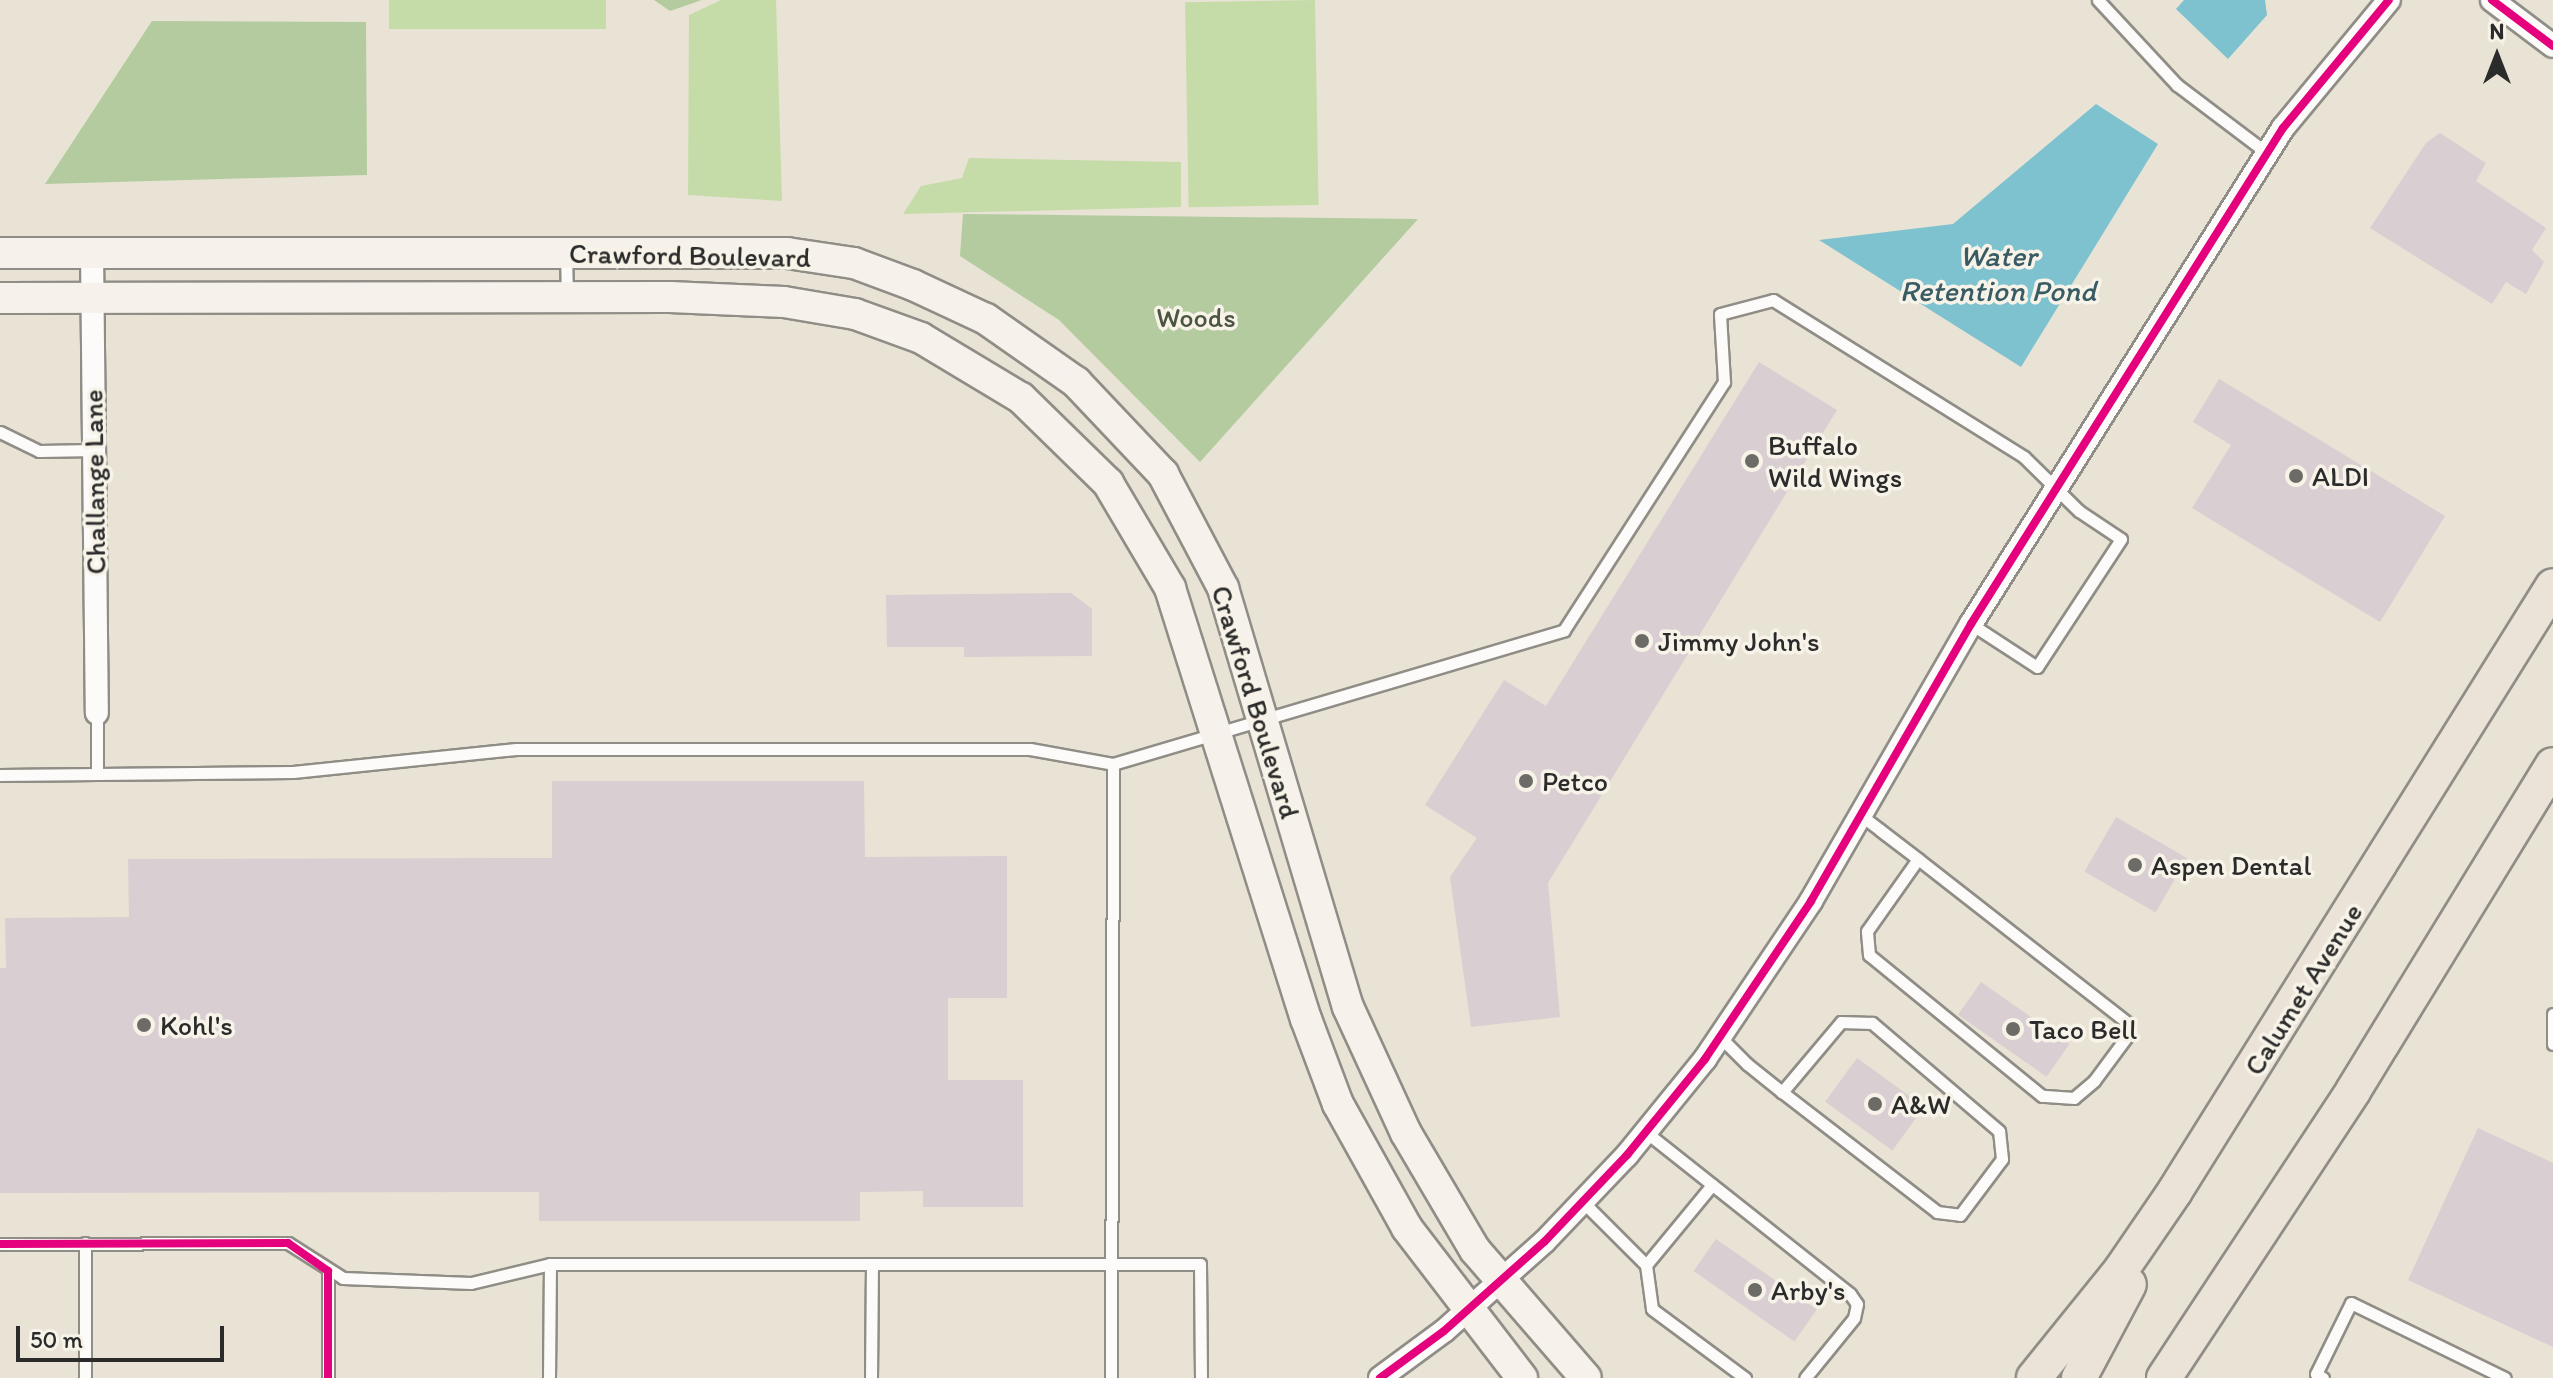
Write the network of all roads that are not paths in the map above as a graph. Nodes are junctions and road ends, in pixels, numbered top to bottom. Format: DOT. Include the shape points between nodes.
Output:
graph roads {
  1 [pos="2098,0"];
  2 [pos="2389,0"];
  3 [pos="2492,0"];
  4 [pos="2553,46"];
  5 [pos="2267,153"];
  6 [pos="92,251"];
  7 [pos="566,252"];
  8 [pos="0,253"];
  9 [pos="567,297"];
  10 [pos="0,298"];
  11 [pos="92,298"];
  12 [pos="0,432"];
  13 [pos="94,450"];
  14 [pos="2057,487"];
  15 [pos="2553,586"];
  16 [pos="1971,624"];
  17 [pos="97,713"];
  18 [pos="1264,721"];
  19 [pos="1217,734"];
  20 [pos="1113,764"];
  21 [pos="2553,765"];
  22 [pos="97,774"];
  23 [pos="0,775"];
  24 [pos="1863,817"];
  25 [pos="1918,859"];
  26 [pos="2553,1014"];
  27 [pos="1721,1038"];
  28 [pos="2553,1044"];
  29 [pos="1782,1092"];
  30 [pos="1647,1133"];
  31 [pos="1712,1185"];
  32 [pos="1583,1202"];
  33 [pos="2149,1231"];
  34 [pos="85,1243"];
  35 [pos="0,1244"];
  36 [pos="1109,1263"];
  37 [pos="550,1264"];
  38 [pos="872,1264"];
  39 [pos="1646,1265"];
  40 [pos="328,1271"];
  41 [pos="1499,1281"];
  42 [pos="1467,1308"];
  43 [pos="85,1378"];
  44 [pos="328,1378"];
  45 [pos="549,1378"];
  46 [pos="871,1378"];
  47 [pos="1111,1378"];
  48 [pos="1201,1378"];
  49 [pos="1380,1378"];
  50 [pos="1522,1378"];
  51 [pos="1586,1378"];
  52 [pos="1745,1378"];
  53 [pos="1805,1378"];
  54 [pos="2034,1378"];
  55 [pos="2079,1378"];
  56 [pos="2164,1378"];
  57 [pos="2323,1378"];
  58 [pos="2505,1378"];
  1 -- 5 [label="lane" via="2177,85"];
  2 -- 5 [label="street" via="2307,94"];
  3 -- 4 [label="street"];
  5 -- 14 [label="street"];
  6 -- 7 [label="street, Crawford Boulevard"];
  6 -- 8 [label="street, Crawford Boulevard"];
  6 -- 11 [label="street, Challange Lane"];
  7 -- 9 [label="lane"];
  7 -- 18 [label="street, Crawford Boulevard" via="814,257 854,263 986,319 1076,382 1163,474 1223,588"];
  9 -- 11 [label="street, Crawford Boulevard"];
  9 -- 19 [label="street, Crawford Boulevard" via="784,302 855,314 921,338 1021,398 1108,483 1143,539 1170,588"];
  10 -- 11 [label="street, Crawford Boulevard"];
  11 -- 13 [label="street, Challange Lane"];
  12 -- 13 [label="lane" via="39,451"];
  13 -- 17 [label="street, Challange Lane"];
  14 -- 16 [label="street"];
  14 -- 16 [label="lane" via="2079,511 2121,539 2037,667"];
  14 -- 18 [label="lane" via="2024,457 1773,300 1720,314 1724,382 1564,630"];
  15 -- 33 [label="main road, Calumet Avenue"];
  16 -- 24 [label="street"];
  17 -- 22 [label="lane"];
  18 -- 19 [label="lane"];
  18 -- 41 [label="street, Crawford Boulevard" via="1348,1007 1422,1162"];
  19 -- 20 [label="lane"];
  19 -- 42 [label="street, Crawford Boulevard" via="1330,1087 1391,1205"];
  20 -- 22 [label="lane" via="1030,749 516,749 293,772"];
  20 -- 36 [label="lane"];
  21 -- 56 [label="main road" via="2346,1101"];
  22 -- 23 [label="lane"];
  24 -- 25 [label="lane"];
  24 -- 27 [label="street"];
  25 -- 25 [label="lane" via="2129,1024 2128,1035 2094,1081 2074,1098 2042,1096 1869,955 1867,931"];
  26 -- 28 [label="lane"];
  27 -- 29 [label="lane"];
  27 -- 30 [label="street"];
  29 -- 29 [label="lane" via="1937,1212 1960,1215 2002,1159 1999,1131 1872,1023 1841,1022"];
  30 -- 31 [label="lane"];
  30 -- 32 [label="street"];
  31 -- 39 [label="lane"];
  31 -- 53 [label="lane" via="1857,1304 1854,1318"];
  32 -- 39 [label="lane"];
  32 -- 41 [label="street"];
  33 -- 54 [label="main road, Calumet Avenue"];
  33 -- 55 [label="main road" via="2129,1285"];
  34 -- 35 [label="lane"];
  34 -- 40 [label="lane" via="288,1243"];
  34 -- 43 [label="lane"];
  36 -- 38 [label="lane"];
  36 -- 47 [label="lane"];
  36 -- 48 [label="lane" via="1200,1264"];
  37 -- 38 [label="lane"];
  37 -- 40 [label="lane" via="471,1283 343,1278"];
  37 -- 45 [label="lane"];
  38 -- 46 [label="lane"];
  39 -- 52 [label="lane" via="1652,1309"];
  40 -- 44 [label="lane"];
  41 -- 42 [label="street"];
  41 -- 51 [label="street, Crawford Boulevard"];
  42 -- 49 [label="street"];
  42 -- 50 [label="street, Crawford Boulevard"];
  57 -- 58 [label="lane" via="2316,1374 2351,1303"];
}
